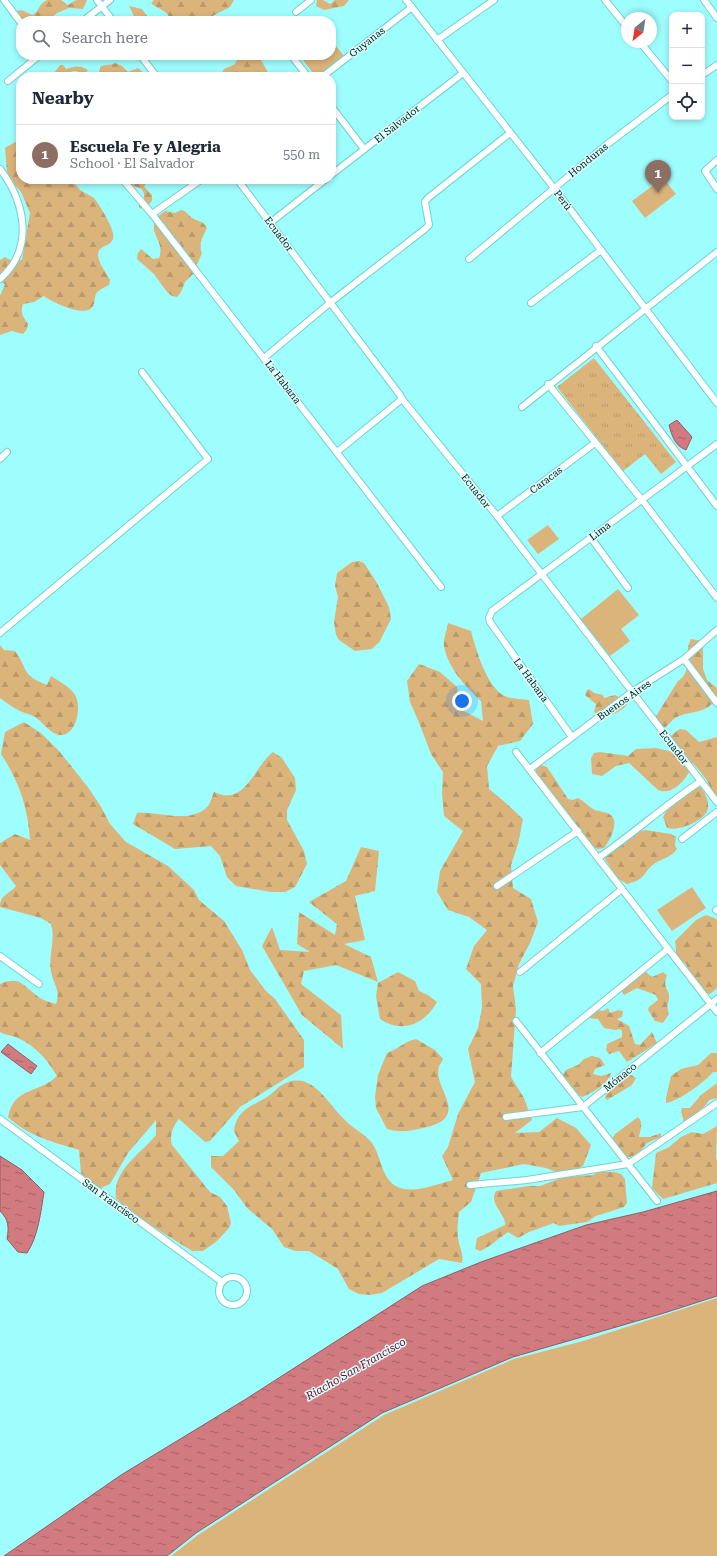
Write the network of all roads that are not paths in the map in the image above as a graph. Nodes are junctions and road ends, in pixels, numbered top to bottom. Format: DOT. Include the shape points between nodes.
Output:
graph roads {
  1 [pos="4,0"];
  2 [pos="97,0"];
  3 [pos="110,0"];
  4 [pos="311,0"];
  5 [pos="406,0"];
  6 [pos="494,0"];
  7 [pos="604,0"];
  8 [pos="704,0"];
  9 [pos="102,6"];
  10 [pos="412,7"];
  11 [pos="296,12"];
  12 [pos="16,16"];
  13 [pos="89,16"];
  14 [pos="110,16"];
  15 [pos="717,18"];
  16 [pos="621,20"];
  17 [pos="437,40"];
  18 [pos="645,48"];
  19 [pos="34,60"];
  20 [pos="144,60"];
  21 [pos="295,60"];
  22 [pos="717,65"];
  23 [pos="19,72"];
  24 [pos="152,72"];
  25 [pos="304,72"];
  26 [pos="328,72"];
  27 [pos="463,73"];
  28 [pos="705,73"];
  29 [pos="16,74"];
  30 [pos="669,77"];
  31 [pos="8,81"];
  32 [pos="669,97"];
  33 [pos="336,113"];
  34 [pos="510,133"];
  35 [pos="364,149"];
  36 [pos="717,160"];
  37 [pos="0,168"];
  38 [pos="336,171"];
  39 [pos="126,184"];
  40 [pos="195,184"];
  41 [pos="241,184"];
  42 [pos="320,184"];
  43 [pos="554,188"];
  44 [pos="717,189"];
  45 [pos="152,214"];
  46 [pos="270,223"];
  47 [pos="601,250"];
  48 [pos="717,252"];
  49 [pos="469,259"];
  50 [pos="0,279"];
  51 [pos="331,302"];
  52 [pos="531,303"];
  53 [pos="646,308"];
  54 [pos="596,346"];
  55 [pos="264,358"];
  56 [pos="142,372"];
  57 [pos="548,384"];
  58 [pos="402,399"];
  59 [pos="717,403"];
  60 [pos="522,407"];
  61 [pos="595,443"];
  62 [pos="717,444"];
  63 [pos="7,452"];
  64 [pos="337,452"];
  65 [pos="0,459"];
  66 [pos="687,466"];
  67 [pos="642,500"];
  68 [pos="717,506"];
  69 [pos="497,516"];
  70 [pos="591,538"];
  71 [pos="542,575"];
  72 [pos="441,587"];
  73 [pos="628,588"];
  74 [pos="717,598"];
  75 [pos="490,622"];
  76 [pos="717,630"];
  77 [pos="0,633"];
  78 [pos="684,659"];
  79 [pos="632,692"];
  80 [pos="717,703"];
  81 [pos="572,737"];
  82 [pos="516,752"];
  83 [pos="530,769"];
  84 [pos="701,781"];
  85 [pos="717,802"];
  86 [pos="717,812"];
  87 [pos="578,831"];
  88 [pos="682,839"];
  89 [pos="598,858"];
  90 [pos="497,886"];
  91 [pos="622,889"];
  92 [pos="668,949"];
  93 [pos="0,956"];
  94 [pos="520,972"];
  95 [pos="39,984"];
  96 [pos="717,999"];
  97 [pos="711,1004"];
  98 [pos="717,1012"];
  99 [pos="516,1021"];
  100 [pos="540,1053"];
  101 [pos="717,1103"];
  102 [pos="583,1107"];
  103 [pos="506,1117"];
  104 [pos="0,1119"];
  105 [pos="628,1164"];
  106 [pos="470,1185"];
  107 [pos="657,1201"];
  108 [pos="222,1282"];
  1 -- 12 [label="street"];
  2 -- 9 [label="street"];
  3 -- 9 [label="street"];
  4 -- 11 [label="street"];
  5 -- 10 [label="street, Perú"];
  6 -- 17 [label="street"];
  7 -- 16 [label="street"];
  8 -- 15 [label="street"];
  9 -- 13 [label="street"];
  9 -- 14 [label="street"];
  10 -- 17 [label="street, Perú"];
  10 -- 26 [label="street, Guyanas"];
  17 -- 27 [label="street, Perú"];
  18 -- 30 [label="street"];
  19 -- 23 [label="street"];
  20 -- 24 [label="street"];
  21 -- 25 [label="street"];
  22 -- 28 [label="street"];
  27 -- 34 [label="street, Perú"];
  27 -- 35 [label="street, El Salvador"];
  29 -- 31 [label="street"];
  32 -- 43 [label="street, Honduras"];
  33 -- 35 [label="street"];
  34 -- 43 [label="street, Perú"];
  34 -- 51 [label="street" via="428,198 425,202 429,225 425,229"];
  35 -- 38 [label="street, El Salvador"];
  36 -- 44 [label="street" via="705,173"];
  37 -- 50 [label="street" via="18,200 23,223 18,256"];
  39 -- 45 [label="street, La Habana"];
  40 -- 45 [label="street"];
  41 -- 46 [label="street, Ecuador"];
  42 -- 46 [label="street"];
  43 -- 47 [label="street, Perú"];
  43 -- 49 [label="street, Honduras"];
  45 -- 55 [label="street, La Habana"];
  46 -- 51 [label="street, Ecuador"];
  47 -- 52 [label="street"];
  47 -- 53 [label="street, Perú"];
  48 -- 53 [label="street"];
  51 -- 55 [label="street"];
  51 -- 58 [label="street, Ecuador"];
  53 -- 54 [label="street"];
  53 -- 59 [label="street, Perú"];
  54 -- 57 [label="street"];
  54 -- 66 [label="street"];
  55 -- 64 [label="street, La Habana"];
  56 -- 77 [label="street" via="208,459"];
  57 -- 60 [label="street"];
  57 -- 61 [label="street"];
  58 -- 64 [label="street"];
  58 -- 69 [label="street, Ecuador"];
  61 -- 67 [label="street"];
  61 -- 69 [label="street, Caracas"];
  62 -- 66 [label="street, Lima"];
  63 -- 65 [label="street"];
  64 -- 72 [label="street, La Habana"];
  66 -- 67 [label="street, Lima"];
  66 -- 68 [label="street"];
  67 -- 70 [label="street, Lima"];
  67 -- 74 [label="street"];
  69 -- 71 [label="street, Ecuador"];
  70 -- 71 [label="street, Lima"];
  70 -- 73 [label="street"];
  71 -- 75 [label="street, Lima" via="492,610"];
  71 -- 79 [label="street, Ecuador"];
  75 -- 81 [label="street, La Habana"];
  76 -- 78 [label="street, Buenos Aires"];
  78 -- 79 [label="street, Buenos Aires"];
  78 -- 80 [label="street"];
  79 -- 81 [label="street, Buenos Aires"];
  79 -- 84 [label="street, Ecuador"];
  81 -- 83 [label="street, Buenos Aires"];
  82 -- 83 [label="street"];
  83 -- 87 [label="street"];
  84 -- 85 [label="street, Ecuador"];
  84 -- 89 [label="street"];
  86 -- 88 [label="street"];
  87 -- 89 [label="street"];
  87 -- 90 [label="street"];
  89 -- 91 [label="street"];
  91 -- 92 [label="street"];
  91 -- 94 [label="street"];
  92 -- 97 [label="street"];
  92 -- 100 [label="street"];
  93 -- 95 [label="street"];
  96 -- 97 [label="street, Mónaco"];
  97 -- 98 [label="street"];
  97 -- 102 [label="street, Mónaco"];
  99 -- 100 [label="street"];
  100 -- 102 [label="street"];
  101 -- 105 [label="street"];
  102 -- 103 [label="street"];
  102 -- 105 [label="street"];
  104 -- 108 [label="street, San Francisco"];
  105 -- 106 [label="street" via="528,1180"];
  105 -- 107 [label="street"];
  108 -- 108 [label="street" via="219,1295 227,1304 237,1305 245,1299 248,1290 241,1279 230,1277"];
}
